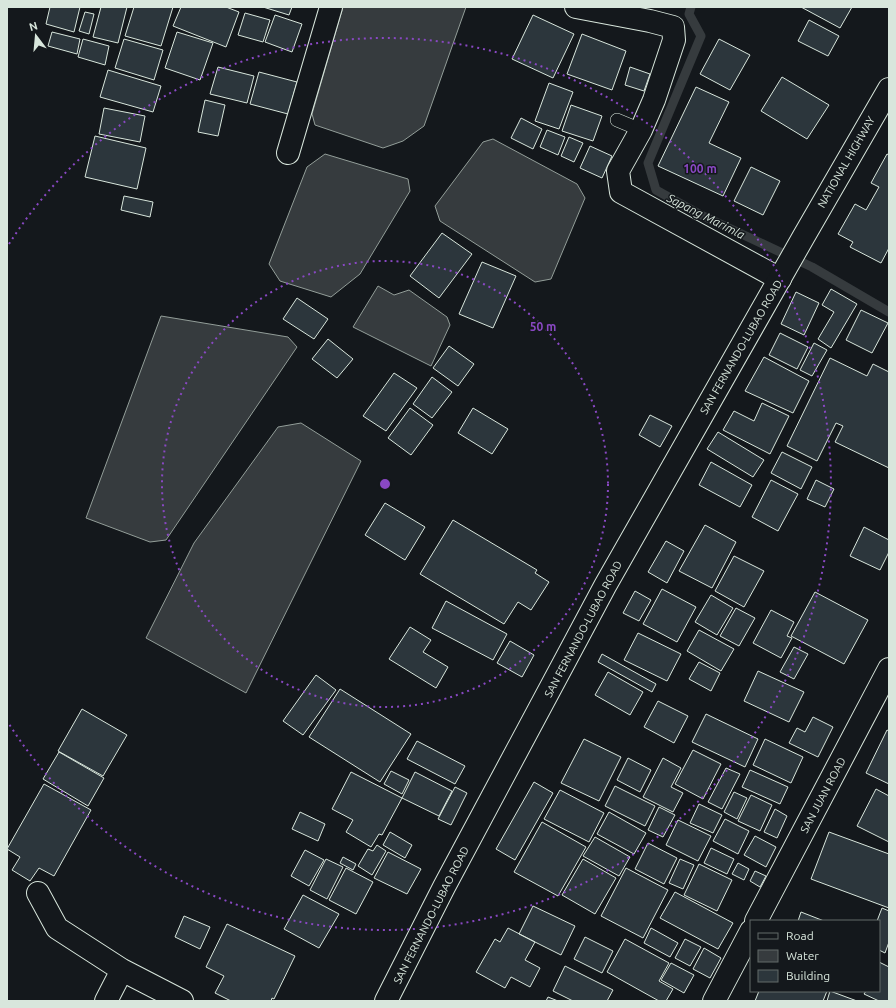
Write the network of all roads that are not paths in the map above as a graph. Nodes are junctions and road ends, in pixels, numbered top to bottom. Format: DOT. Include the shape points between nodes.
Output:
graph roads {
  1 [pos="331,7"];
  2 [pos="576,7"];
  3 [pos="889,89"];
  4 [pos="617,120"];
  5 [pos="641,130"];
  6 [pos="288,153"];
  7 [pos="784,271"];
  8 [pos="886,680"];
  9 [pos="38,894"];
  10 [pos="757,920"];
  11 [pos="750,933"];
  12 [pos="122,970"];
  13 [pos="106,1001"];
  14 [pos="182,1001"];
  15 [pos="386,1001"];
  16 [pos="714,1001"];
  1 -- 6 [label="street"];
  2 -- 5 [label="street" via="673,27 674,40"];
  3 -- 7 [label="street, NATIONAL HIGHWAY"];
  4 -- 5 [label="lane"];
  5 -- 7 [label="street" via="618,171 621,192"];
  7 -- 15 [label="street, SAN FERNANDO-LUBAO ROAD" via="605,586"];
  8 -- 10 [label="street, SAN JUAN ROAD"];
  9 -- 12 [label="street" via="57,928"];
  11 -- 16 [label="street"];
  12 -- 13 [label="street"];
  12 -- 14 [label="street"];
}
